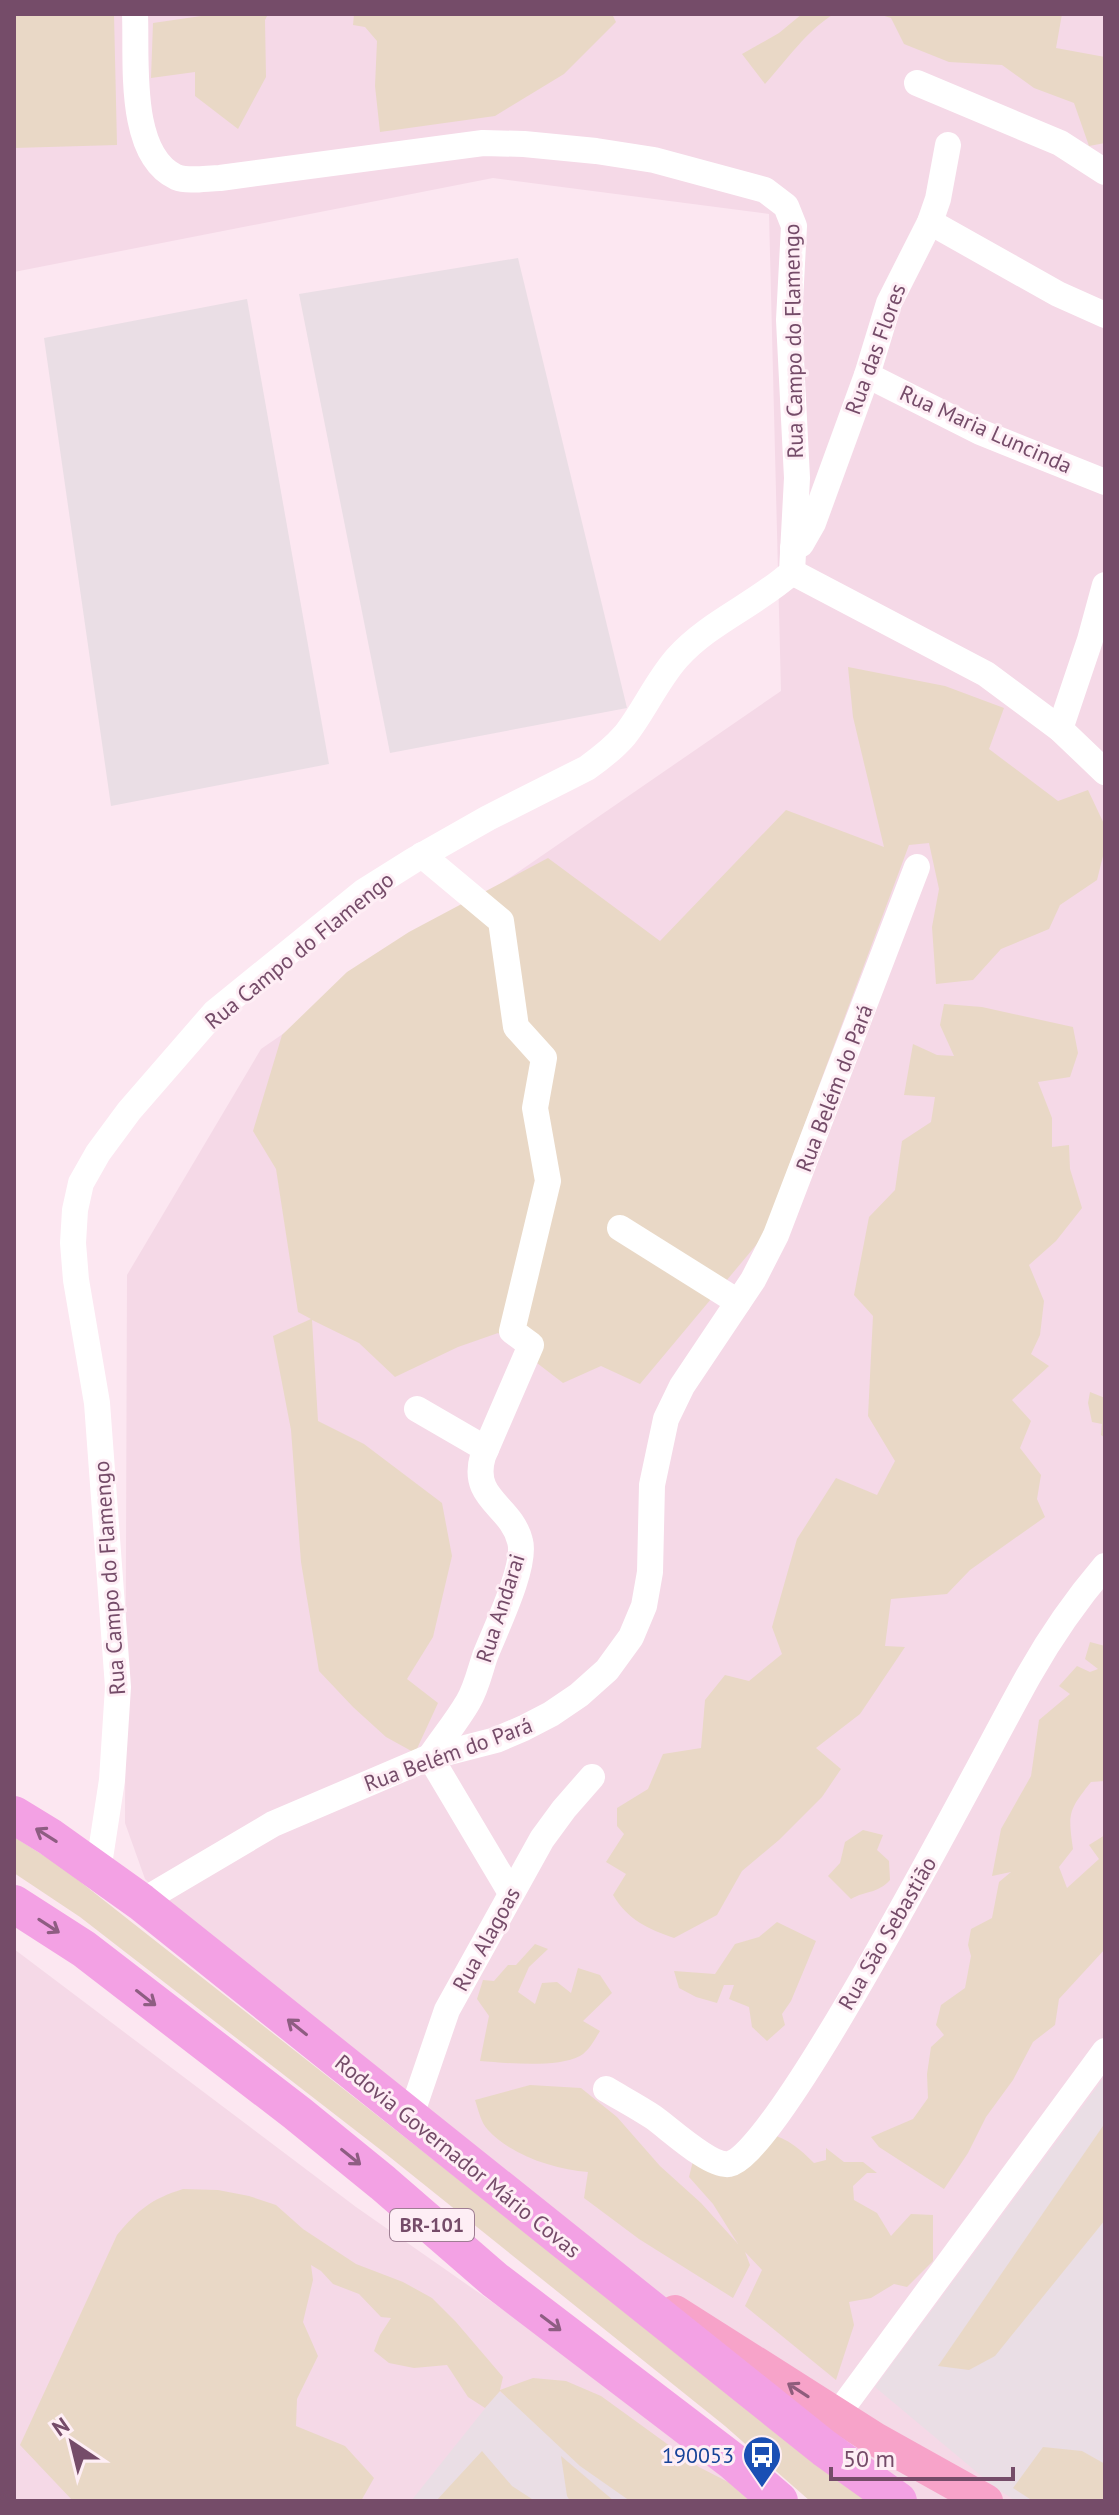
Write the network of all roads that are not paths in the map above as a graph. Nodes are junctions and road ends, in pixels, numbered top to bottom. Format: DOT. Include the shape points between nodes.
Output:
graph roads {
  1 [pos="135,14"];
  2 [pos="917,83"];
  3 [pos="948,145"];
  4 [pos="1105,172"];
  5 [pos="930,222"];
  6 [pos="1105,315"];
  7 [pos="867,375"];
  8 [pos="1105,482"];
  9 [pos="792,560"];
  10 [pos="1105,585"];
  11 [pos="1060,729"];
  12 [pos="1105,772"];
  13 [pos="422,855"];
  14 [pos="917,867"];
  15 [pos="620,1228"];
  16 [pos="738,1302"];
  17 [pos="417,1409"];
  18 [pos="486,1449"];
  19 [pos="1105,1566"];
  20 [pos="430,1757"];
  21 [pos="592,1777"];
  22 [pos="14,1815"];
  23 [pos="98,1871"];
  24 [pos="511,1893"];
  25 [pos="141,1902"];
  26 [pos="14,1904"];
  27 [pos="1105,2051"];
  28 [pos="606,2089"];
  29 [pos="410,2118"];
  30 [pos="620,2286"];
  31 [pos="837,2415"];
  32 [pos="779,2501"];
  33 [pos="898,2501"];
  34 [pos="986,2501"];
  1 -- 9 [label="street, Rua Campo do Flamengo" via="140,121 146,143 170,172 189,179 483,143 654,160 773,194 786,206 794,226 789,320 797,478"];
  2 -- 4 [label="street" via="1060,143"];
  3 -- 5 [label="street, Rua das Flores"];
  5 -- 6 [label="street"];
  5 -- 7 [label="street, Rua das Flores" via="889,303"];
  7 -- 8 [label="street, Rua Maria Luncinda" via="980,432"];
  7 -- 9 [label="street, Rua das Flores" via="807,536"];
  9 -- 11 [label="street" via="986,674"];
  9 -- 13 [label="street, Rua Campo do Flamengo" via="772,590 679,656 606,755"];
  10 -- 11 [label="street"];
  11 -- 12 [label="street"];
  13 -- 18 [label="street, Rua Andarai" via="501,921 516,1027 544,1058 535,1108 548,1181 512,1331 531,1345"];
  13 -- 23 [label="street, Rua Campo do Flamengo" via="363,892 215,1012 129,1111 81,1183 73,1243 97,1403 118,1687 112,1780"];
  14 -- 16 [label="street, Rua Belém do Pará" via="791,1201"];
  15 -- 16 [label="street"];
  16 -- 20 [label="street, Rua Belém do Pará" via="666,1419 652,1485 650,1572 631,1637 607,1670 551,1714 496,1740"];
  17 -- 18 [label="street"];
  18 -- 20 [label="street, Rua Andarai" via="480,1480 517,1531 521,1555 470,1700"];
  19 -- 28 [label="street, Rua São Sebastião" via="1062,1620 1029,1674 819,2051 752,2149 733,2163 717,2163"];
  20 -- 24 [label="street"];
  20 -- 25 [label="street, Rua Belém do Pará" via="273,1824"];
  21 -- 24 [label="street, Rua Alagoas" via="542,1839"];
  23 -- 22 [label="highway, Rodovia Governador Mário Covas / BR-101, one-way"];
  23 -- 25 [label="highway, Rodovia Governador Mário Covas / BR-101"];
  24 -- 29 [label="street, Rua Alagoas" via="447,2010"];
  29 -- 25 [label="highway, Rodovia Governador Mário Covas / BR-101, one-way"];
  26 -- 32 [label="highway, BR-101, one-way" via="84,1949 297,2113 495,2280"];
  27 -- 31 [label="street"];
  29 -- 30 [label="highway, Rodovia Governador Mário Covas / BR-101"];
  31 -- 30 [label="main road, one-way" via="696,2324"];
  30 -- 33 [label="highway, Rodovia Governador Mário Covas / BR-101"];
  31 -- 34 [label="main road"];
}
